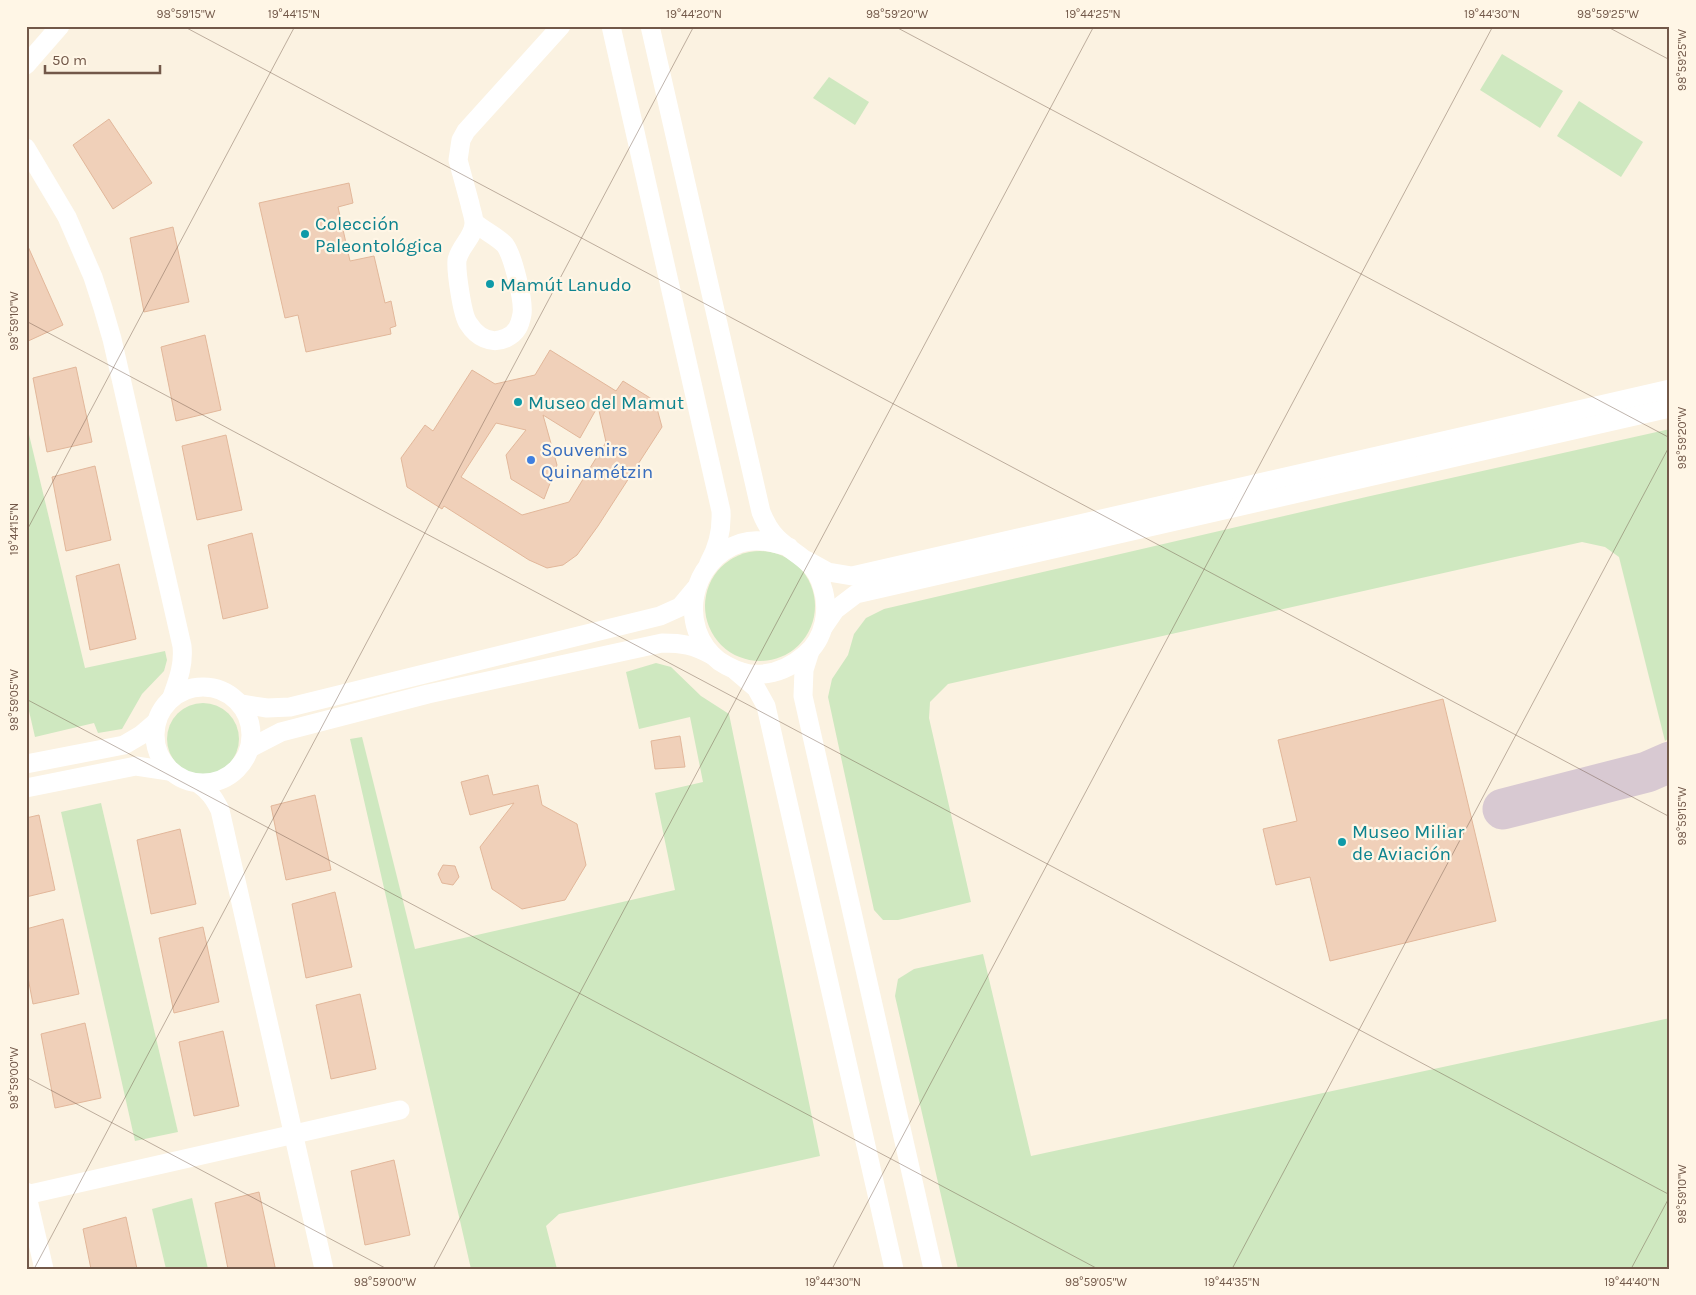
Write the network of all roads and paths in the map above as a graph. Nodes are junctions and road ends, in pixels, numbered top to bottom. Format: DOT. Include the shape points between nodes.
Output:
graph roads {
  1 [pos="60,26"];
  2 [pos="561,26"];
  3 [pos="610,26"];
  4 [pos="650,26"];
  5 [pos="26,65"];
  6 [pos="26,148"];
  7 [pos="474,222"];
  8 [pos="1670,389"];
  9 [pos="1670,408"];
  10 [pos="796,552"];
  11 [pos="699,579"];
  12 [pos="815,644"];
  13 [pos="182,646"];
  14 [pos="719,661"];
  15 [pos="216,688"];
  16 [pos="172,697"];
  17 [pos="241,704"];
  18 [pos="156,723"];
  19 [pos="250,748"];
  20 [pos="26,764"];
  21 [pos="170,771"];
  22 [pos="230,775"];
  23 [pos="199,784"];
  24 [pos="26,788"];
  25 [pos="220,810"];
  26 [pos="400,1110"];
  27 [pos="294,1134"];
  28 [pos="29,1196"];
  29 [pos="44,1269"];
  30 [pos="324,1269"];
  31 [pos="894,1269"];
  32 [pos="933,1269"];
  1 -- 5 [label="street"];
  2 -- 7 [label="street" via="461,140 458,160"];
  3 -- 11 [label="street" via="721,511 716,550"];
  4 -- 10 [label="street" via="761,512 775,536"];
  6 -- 13 [label="street" via="67,217 103,308"];
  7 -- 7 [label="street" via="472,234 458,258 456,274 467,322 477,334 500,342 520,326 523,308 512,259 504,244"];
  8 -- 10 [label="street" via="852,576 828,572"];
  9 -- 12 [label="street" via="856,594 835,610"];
  10 -- 11 [label="street" via="773,542 741,543 714,559"];
  10 -- 12 [label="street" via="815,570 826,602 825,620"];
  11 -- 14 [label="street" via="692,606 694,624 701,641"];
  11 -- 17 [label="street" via="680,608 660,616 290,707"];
  12 -- 14 [label="street" via="796,663 780,672 743,673"];
  12 -- 32 [label="street" via="804,670 803,696"];
  13 -- 15 [label="street" via="194,668"];
  13 -- 16 [label="street" via="180,674"];
  14 -- 19 [label="street" via="695,646 662,643 409,699 281,732"];
  14 -- 31 [label="street" via="750,682 766,706"];
  15 -- 16 [label="street" via="186,689"];
  15 -- 17 [label="street"];
  16 -- 18 [label="street"];
  17 -- 19 [label="street" via="249,718"];
  18 -- 20 [label="street" via="124,745"];
  18 -- 21 [label="street" via="156,749"];
  19 -- 22 [label="street"];
  21 -- 23 [label="street" via="183,780"];
  21 -- 24 [label="street" via="136,766"];
  22 -- 23 [label="street" via="216,782"];
  22 -- 25 [label="street"];
  23 -- 25 [label="street" via="208,790"];
  25 -- 27 [label="street"];
  26 -- 27 [label="street"];
  27 -- 28 [label="street"];
  27 -- 30 [label="street"];
  28 -- 29 [label="street"];
}
